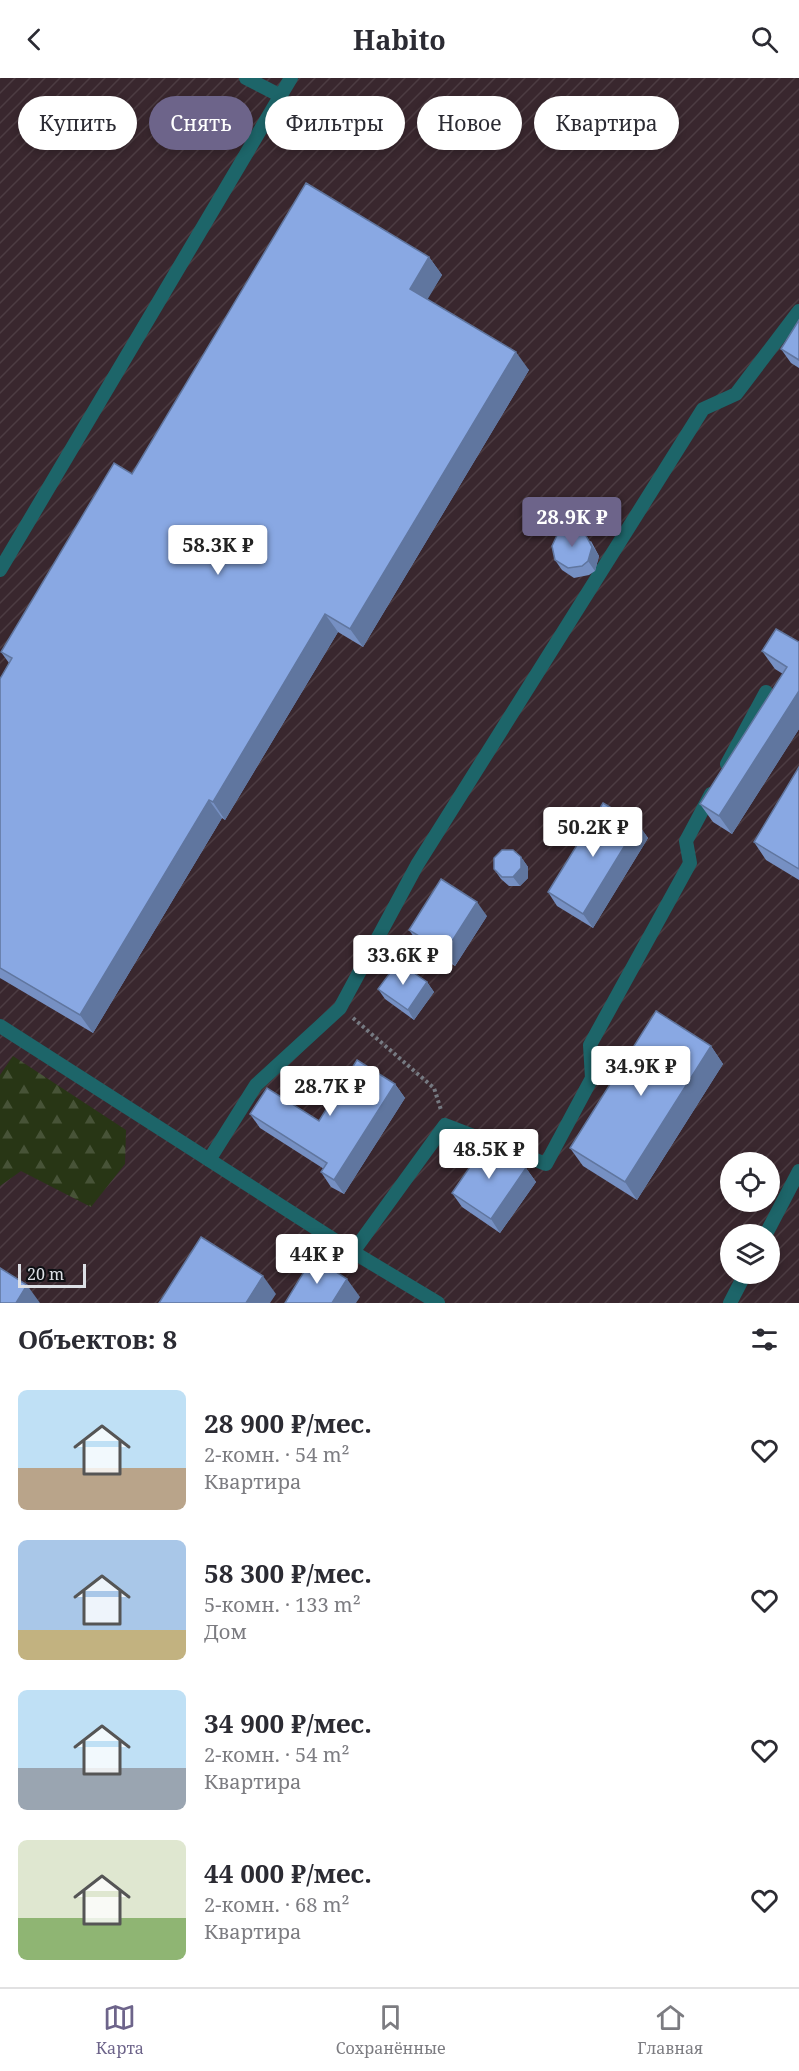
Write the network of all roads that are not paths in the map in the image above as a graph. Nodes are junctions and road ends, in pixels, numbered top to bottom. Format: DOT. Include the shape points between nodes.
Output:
graph roads {
  1 [pos="246,78"];
  2 [pos="291,78"];
  3 [pos="281,96"];
  4 [pos="265,123"];
  5 [pos="799,310"];
  6 [pos="0,570"];
  7 [pos="766,692"];
  8 [pos="0,1026"];
  9 [pos="209,1160"];
  10 [pos="799,1171"];
  11 [pos="771,1224"];
  12 [pos="353,1252"];
  13 [pos="740,1284"];
  14 [pos="438,1303"];
  15 [pos="730,1303"];
  1 -- 3 [label="lane"];
  2 -- 3 [label="lane"];
  4 -- 6 [label="lane"];
  5 -- 9 [label="lane" via="736,394 703,409 417,865 340,1008 256,1086"];
  7 -- 12 [label="lane" via="686,841 690,863 590,1045 592,1078 546,1164 445,1125"];
  8 -- 9 [label="lane"];
  9 -- 12 [label="lane"];
  10 -- 11 [label="lane"];
  12 -- 14 [label="lane"];
  13 -- 15 [label="lane"];
}
